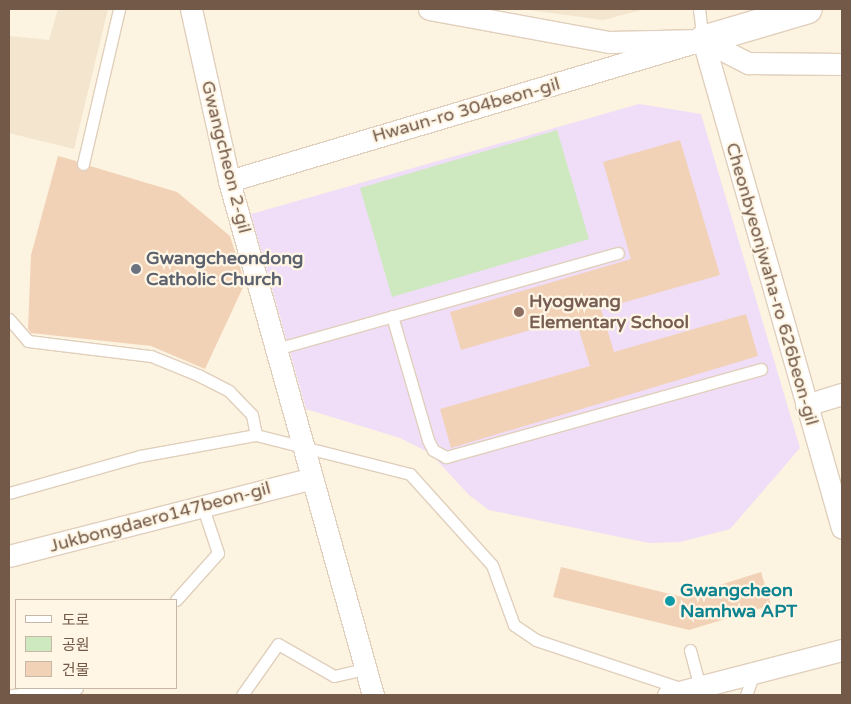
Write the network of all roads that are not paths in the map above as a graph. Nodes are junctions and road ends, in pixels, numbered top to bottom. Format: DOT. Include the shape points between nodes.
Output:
graph roads {
  1 [pos="119,9"];
  2 [pos="191,9"];
  3 [pos="429,9"];
  4 [pos="699,9"];
  5 [pos="808,9"];
  6 [pos="703,40"];
  7 [pos="842,64"];
  8 [pos="83,164"];
  9 [pos="229,180"];
  10 [pos="618,253"];
  11 [pos="392,316"];
  12 [pos="9,319"];
  13 [pos="276,350"];
  14 [pos="761,368"];
  15 [pos="842,394"];
  16 [pos="806,405"];
  17 [pos="256,434"];
  18 [pos="303,444"];
  19 [pos="312,478"];
  20 [pos="9,493"];
  21 [pos="202,505"];
  22 [pos="842,528"];
  23 [pos="9,556"];
  24 [pos="177,599"];
  25 [pos="690,650"];
  26 [pos="842,650"];
  27 [pos="365,669"];
  28 [pos="754,673"];
  29 [pos="75,689"];
  30 [pos="685,691"];
  31 [pos="12,695"];
  32 [pos="242,695"];
  33 [pos="373,695"];
  34 [pos="746,695"];
  1 -- 8 [label="lane"];
  2 -- 9 [label="street, Gwangcheon 2-gil"];
  3 -- 6 [label="street" via="609,42"];
  4 -- 6 [label="lane"];
  5 -- 6 [label="street"];
  6 -- 7 [label="street" via="748,63"];
  6 -- 9 [label="street, Hwaun-ro 304beon-gil"];
  6 -- 16 [label="street, Cheonbyeonjwaha-ro 626beon-gil"];
  9 -- 13 [label="street, Gwangcheon 2-gil"];
  10 -- 11 [label="lane"];
  11 -- 13 [label="lane"];
  11 -- 14 [label="lane" via="428,440 433,450 446,457"];
  12 -- 17 [label="lane" via="28,341 151,356 198,375 235,397 252,415"];
  13 -- 18 [label="street, Gwangcheon 2-gil"];
  15 -- 16 [label="street"];
  16 -- 22 [label="street, Cheonbyeonjwaha-ro 626beon-gil"];
  17 -- 18 [label="lane"];
  17 -- 20 [label="lane" via="140,456"];
  18 -- 19 [label="street, Gwangcheon 2-gil"];
  18 -- 30 [label="lane" via="410,474 492,565 514,625 536,640"];
  19 -- 21 [label="street, Jukbongdaero147beon-gil"];
  19 -- 27 [label="street, Gwangcheon 2-gil"];
  21 -- 23 [label="street, Jukbongdaero147beon-gil"];
  21 -- 24 [label="lane" via="218,553"];
  25 -- 30 [label="lane"];
  26 -- 28 [label="street"];
  27 -- 32 [label="lane" via="334,676 278,644"];
  27 -- 33 [label="street, Gwangcheon 2-gil"];
  28 -- 30 [label="street"];
  28 -- 34 [label="lane"];
  29 -- 31 [label="lane" via="66,695 50,690"];
}
